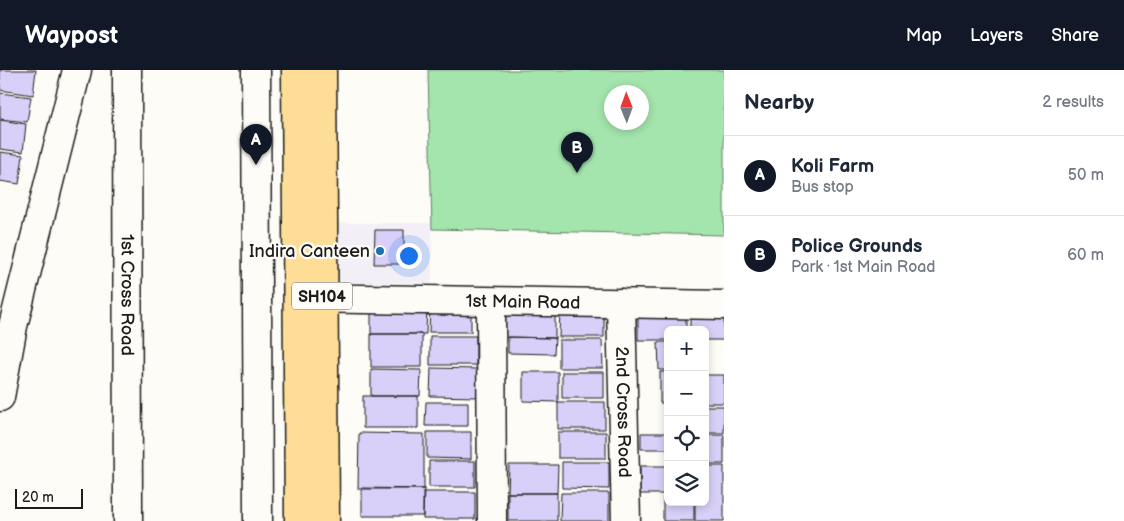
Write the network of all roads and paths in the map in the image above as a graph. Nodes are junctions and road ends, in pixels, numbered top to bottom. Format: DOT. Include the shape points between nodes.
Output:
graph roads {
  1 [pos="76,70"];
  2 [pos="127,70"];
  3 [pos="256,70"];
  4 [pos="296,70"];
  5 [pos="322,70"];
  6 [pos="309,299"];
  7 [pos="491,302"];
  8 [pos="621,303"];
  9 [pos="724,305"];
  10 [pos="0,397"];
  11 [pos="128,521"];
  12 [pos="258,521"];
  13 [pos="299,521"];
  14 [pos="325,521"];
  15 [pos="492,521"];
  16 [pos="626,521"];
  1 -- 10 [label="street" via="13,326"];
  2 -- 11 [label="street, 1st Cross Road"];
  3 -- 12 [label="street"];
  4 -- 6 [label="main road, SH104"];
  5 -- 6 [label="main road, SH104"];
  6 -- 7 [label="street, 1st Main Road"];
  6 -- 13 [label="main road, SH104"];
  6 -- 14 [label="main road, SH104"];
  7 -- 8 [label="street, 1st Main Road"];
  7 -- 15 [label="street"];
  8 -- 9 [label="street, 1st Main Road"];
  8 -- 16 [label="street, 2nd Cross Road"];
}
